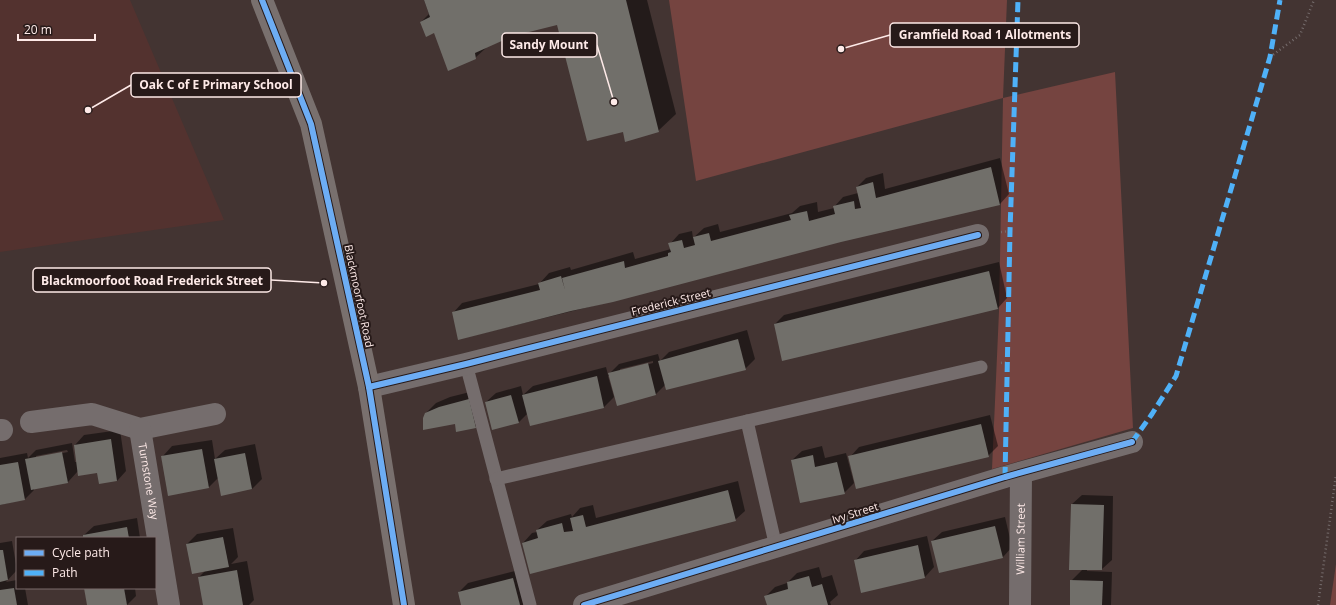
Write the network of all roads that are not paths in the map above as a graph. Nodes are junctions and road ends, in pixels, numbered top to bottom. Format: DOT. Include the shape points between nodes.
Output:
graph roads {
  1 [pos="262,0"];
  2 [pos="978,235"];
  3 [pos="466,364"];
  4 [pos="981,367"];
  5 [pos="369,387"];
  6 [pos="215,414"];
  7 [pos="747,421"];
  8 [pos="31,422"];
  9 [pos="140,429"];
  10 [pos="1132,442"];
  11 [pos="1021,473"];
  12 [pos="496,479"];
  13 [pos="776,547"];
  14 [pos="169,605"];
  15 [pos="404,605"];
  16 [pos="530,605"];
  17 [pos="584,605"];
  18 [pos="1020,605"];
  1 -- 5 [label="street, Blackmoorfoot Road" via="311,124"];
  2 -- 3 [label="street, Frederick Street"];
  3 -- 5 [label="street, Frederick Street"];
  3 -- 12 [label="lane"];
  4 -- 7 [label="lane"];
  5 -- 15 [label="street, Blackmoorfoot Road"];
  6 -- 9 [label="street"];
  7 -- 12 [label="lane"];
  7 -- 13 [label="lane"];
  8 -- 9 [label="street" via="92,414"];
  9 -- 14 [label="street, Turnstone Way"];
  10 -- 11 [label="street, Ivy Street"];
  11 -- 13 [label="street, Ivy Street"];
  11 -- 18 [label="street, William Street"];
  12 -- 16 [label="lane"];
  13 -- 17 [label="street, Ivy Street"];
}
